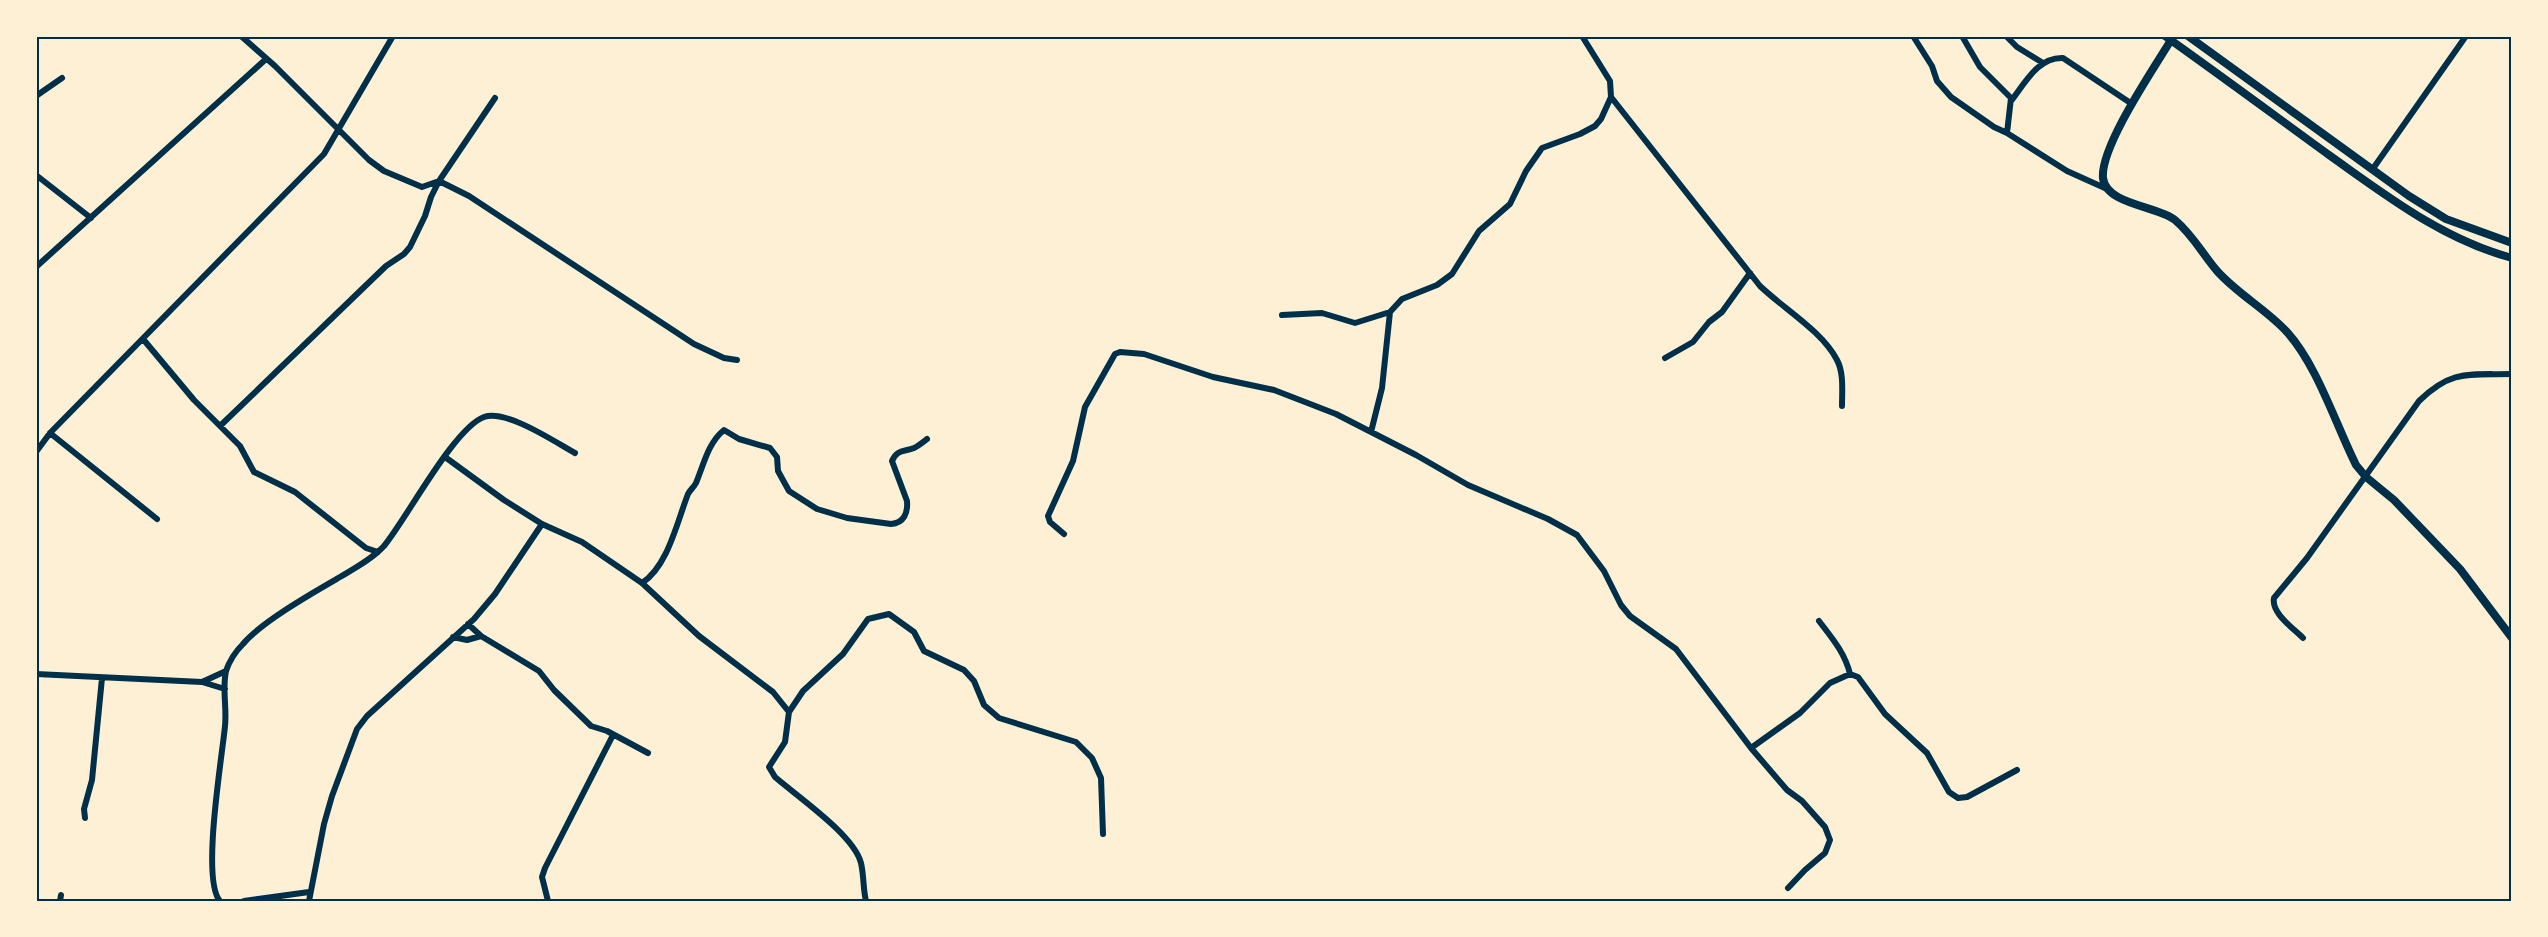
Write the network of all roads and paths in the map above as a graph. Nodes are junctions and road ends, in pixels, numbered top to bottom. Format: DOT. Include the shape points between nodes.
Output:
graph roads {
  1 [pos="241,36"];
  2 [pos="393,36"];
  3 [pos="1582,36"];
  4 [pos="1913,36"];
  5 [pos="1962,36"];
  6 [pos="2006,36"];
  7 [pos="2188,36"];
  8 [pos="2466,36"];
  9 [pos="2168,38"];
  10 [pos="266,58"];
  11 [pos="2043,63"];
  12 [pos="62,78"];
  13 [pos="36,96"];
  14 [pos="495,98"];
  15 [pos="1611,98"];
  16 [pos="2011,101"];
  17 [pos="2132,105"];
  18 [pos="339,131"];
  19 [pos="2320,132"];
  20 [pos="2007,133"];
  21 [pos="2312,142"];
  22 [pos="2372,170"];
  23 [pos="36,175"];
  24 [pos="439,181"];
  25 [pos="2108,189"];
  26 [pos="91,218"];
  27 [pos="2512,243"];
  28 [pos="2512,258"];
  29 [pos="36,267"];
  30 [pos="1750,273"];
  31 [pos="1390,312"];
  32 [pos="1282,315"];
  33 [pos="143,339"];
  34 [pos="1665,358"];
  35 [pos="737,360"];
  36 [pos="2512,374"];
  37 [pos="1842,406"];
  38 [pos="220,426"];
  39 [pos="1371,432"];
  40 [pos="50,433"];
  41 [pos="927,439"];
  42 [pos="36,452"];
  43 [pos="575,453"];
  44 [pos="445,457"];
  45 [pos="2366,477"];
  46 [pos="157,519"];
  47 [pos="542,524"];
  48 [pos="1064,534"];
  49 [pos="366,548"];
  50 [pos="378,552"];
  51 [pos="365,562"];
  52 [pos="642,583"];
  53 [pos="1820,621"];
  54 [pos="468,624"];
  55 [pos="481,636"];
  56 [pos="453,637"];
  57 [pos="2303,638"];
  58 [pos="2512,639"];
  59 [pos="226,671"];
  60 [pos="36,674"];
  61 [pos="1850,674"];
  62 [pos="102,678"];
  63 [pos="202,682"];
  64 [pos="225,689"];
  65 [pos="789,712"];
  66 [pos="613,735"];
  67 [pos="1751,748"];
  68 [pos="648,753"];
  69 [pos="2017,770"];
  70 [pos="85,818"];
  71 [pos="1103,834"];
  72 [pos="1788,888"];
  73 [pos="309,892"];
  74 [pos="220,901"];
  75 [pos="244,901"];
  76 [pos="309,901"];
  77 [pos="548,901"];
  78 [pos="866,901"];
  1 -- 10 [label="street"];
  2 -- 18 [label="street"];
  3 -- 15 [label="street" via="1610,81"];
  4 -- 20 [label="street" via="1943,90"];
  5 -- 16 [label="street" via="1980,67"];
  6 -- 11 [label="street"];
  7 -- 19 [label="main road"];
  8 -- 22 [label="street"];
  9 -- 17 [label="street"];
  9 -- 21 [label="main road"];
  10 -- 18 [label="street"];
  10 -- 26 [label="street"];
  11 -- 16 [label="street"];
  11 -- 17 [label="street" via="2063,58"];
  12 -- 13 [label="street"];
  14 -- 24 [label="street"];
  15 -- 30 [label="street"];
  15 -- 31 [label="street" via="1595,126 1542,148 1510,204 1479,231 1452,274 1437,285 1402,299"];
  16 -- 20 [label="street"];
  17 -- 25 [label="street" via="2104,168 2103,180"];
  18 -- 24 [label="street" via="369,160 400,179 422,187"];
  18 -- 33 [label="street" via="324,154"];
  19 -- 21 [label="main road"];
  19 -- 22 [label="main road"];
  20 -- 25 [label="street" via="2067,171"];
  21 -- 28 [label="main road" via="2401,207 2445,232"];
  22 -- 27 [label="main road" via="2446,219"];
  23 -- 26 [label="street"];
  24 -- 35 [label="street" via="488,206 694,344"];
  24 -- 38 [label="street" via="426,216 404,254 386,266"];
  25 -- 45 [label="street" via="2118,197 2173,218 2220,274 2287,332 2309,366 2353,459"];
  26 -- 29 [label="street"];
  30 -- 34 [label="street" via="1722,312 1693,342"];
  30 -- 37 [label="street" via="1838,361"];
  31 -- 32 [label="street" via="1355,323 1322,313"];
  31 -- 39 [label="street" via="1382,388"];
  33 -- 38 [label="street"];
  33 -- 40 [label="street"];
  36 -- 45 [label="street" via="2452,376 2429,391 2400,425"];
  38 -- 49 [label="street" via="240,446 254,472 296,492"];
  39 -- 48 [label="street" via="1274,390 1213,377 1144,354 1119,352 1085,407 1073,461 1048,516"];
  39 -- 67 [label="street" via="1468,485 1548,519 1577,536 1604,571 1630,616 1676,649"];
  40 -- 42 [label="street"];
  40 -- 46 [label="street"];
  41 -- 52 [label="street" via="897,453 892,461 908,508 902,520 891,524 817,509 789,491 770,448 739,440 724,430 706,455 656,571"];
  43 -- 44 [label="street" via="526,426 486,416 474,422"];
  44 -- 47 [label="street"];
  44 -- 50 [label="street"];
  45 -- 57 [label="street" via="2274,598 2276,611"];
  45 -- 58 [label="street" via="2394,500 2460,569"];
  47 -- 52 [label="street" via="582,542"];
  47 -- 54 [label="street" via="495,594"];
  49 -- 50 [label="street"];
  49 -- 51 [label="street"];
  50 -- 51 [label="street"];
  51 -- 59 [label="street" via="255,633"];
  52 -- 65 [label="street" via="699,636 773,692"];
  53 -- 61 [label="street" via="1848,663"];
  54 -- 55 [label="street"];
  54 -- 56 [label="street"];
  55 -- 56 [label="street" via="467,640"];
  55 -- 66 [label="street" via="539,671 585,721"];
  56 -- 73 [label="street" via="357,729 329,805"];
  59 -- 63 [label="street"];
  59 -- 64 [label="street"];
  60 -- 62 [label="street"];
  61 -- 67 [label="street" via="1830,683 1800,713"];
  61 -- 69 [label="street" via="1858,677 1885,714 1927,753 1950,792 1958,798"];
  62 -- 63 [label="street"];
  62 -- 70 [label="street"];
  63 -- 64 [label="street"];
  64 -- 74 [label="street" via="226,722 212,834 214,891"];
  65 -- 71 [label="street" via="803,691 843,654 868,618 889,614 914,633 924,651 964,670 974,681 984,705 999,718 1076,742 1092,758 1101,778"];
  65 -- 78 [label="street" via="785,742 769,767 775,777 834,825 853,846 861,863"];
  66 -- 68 [label="street"];
  66 -- 77 [label="street" via="545,868 542,878"];
  67 -- 72 [label="street" via="1826,827 1830,840 1826,853"];
  73 -- 75 [label="street"];
  73 -- 76 [label="street"];
}
